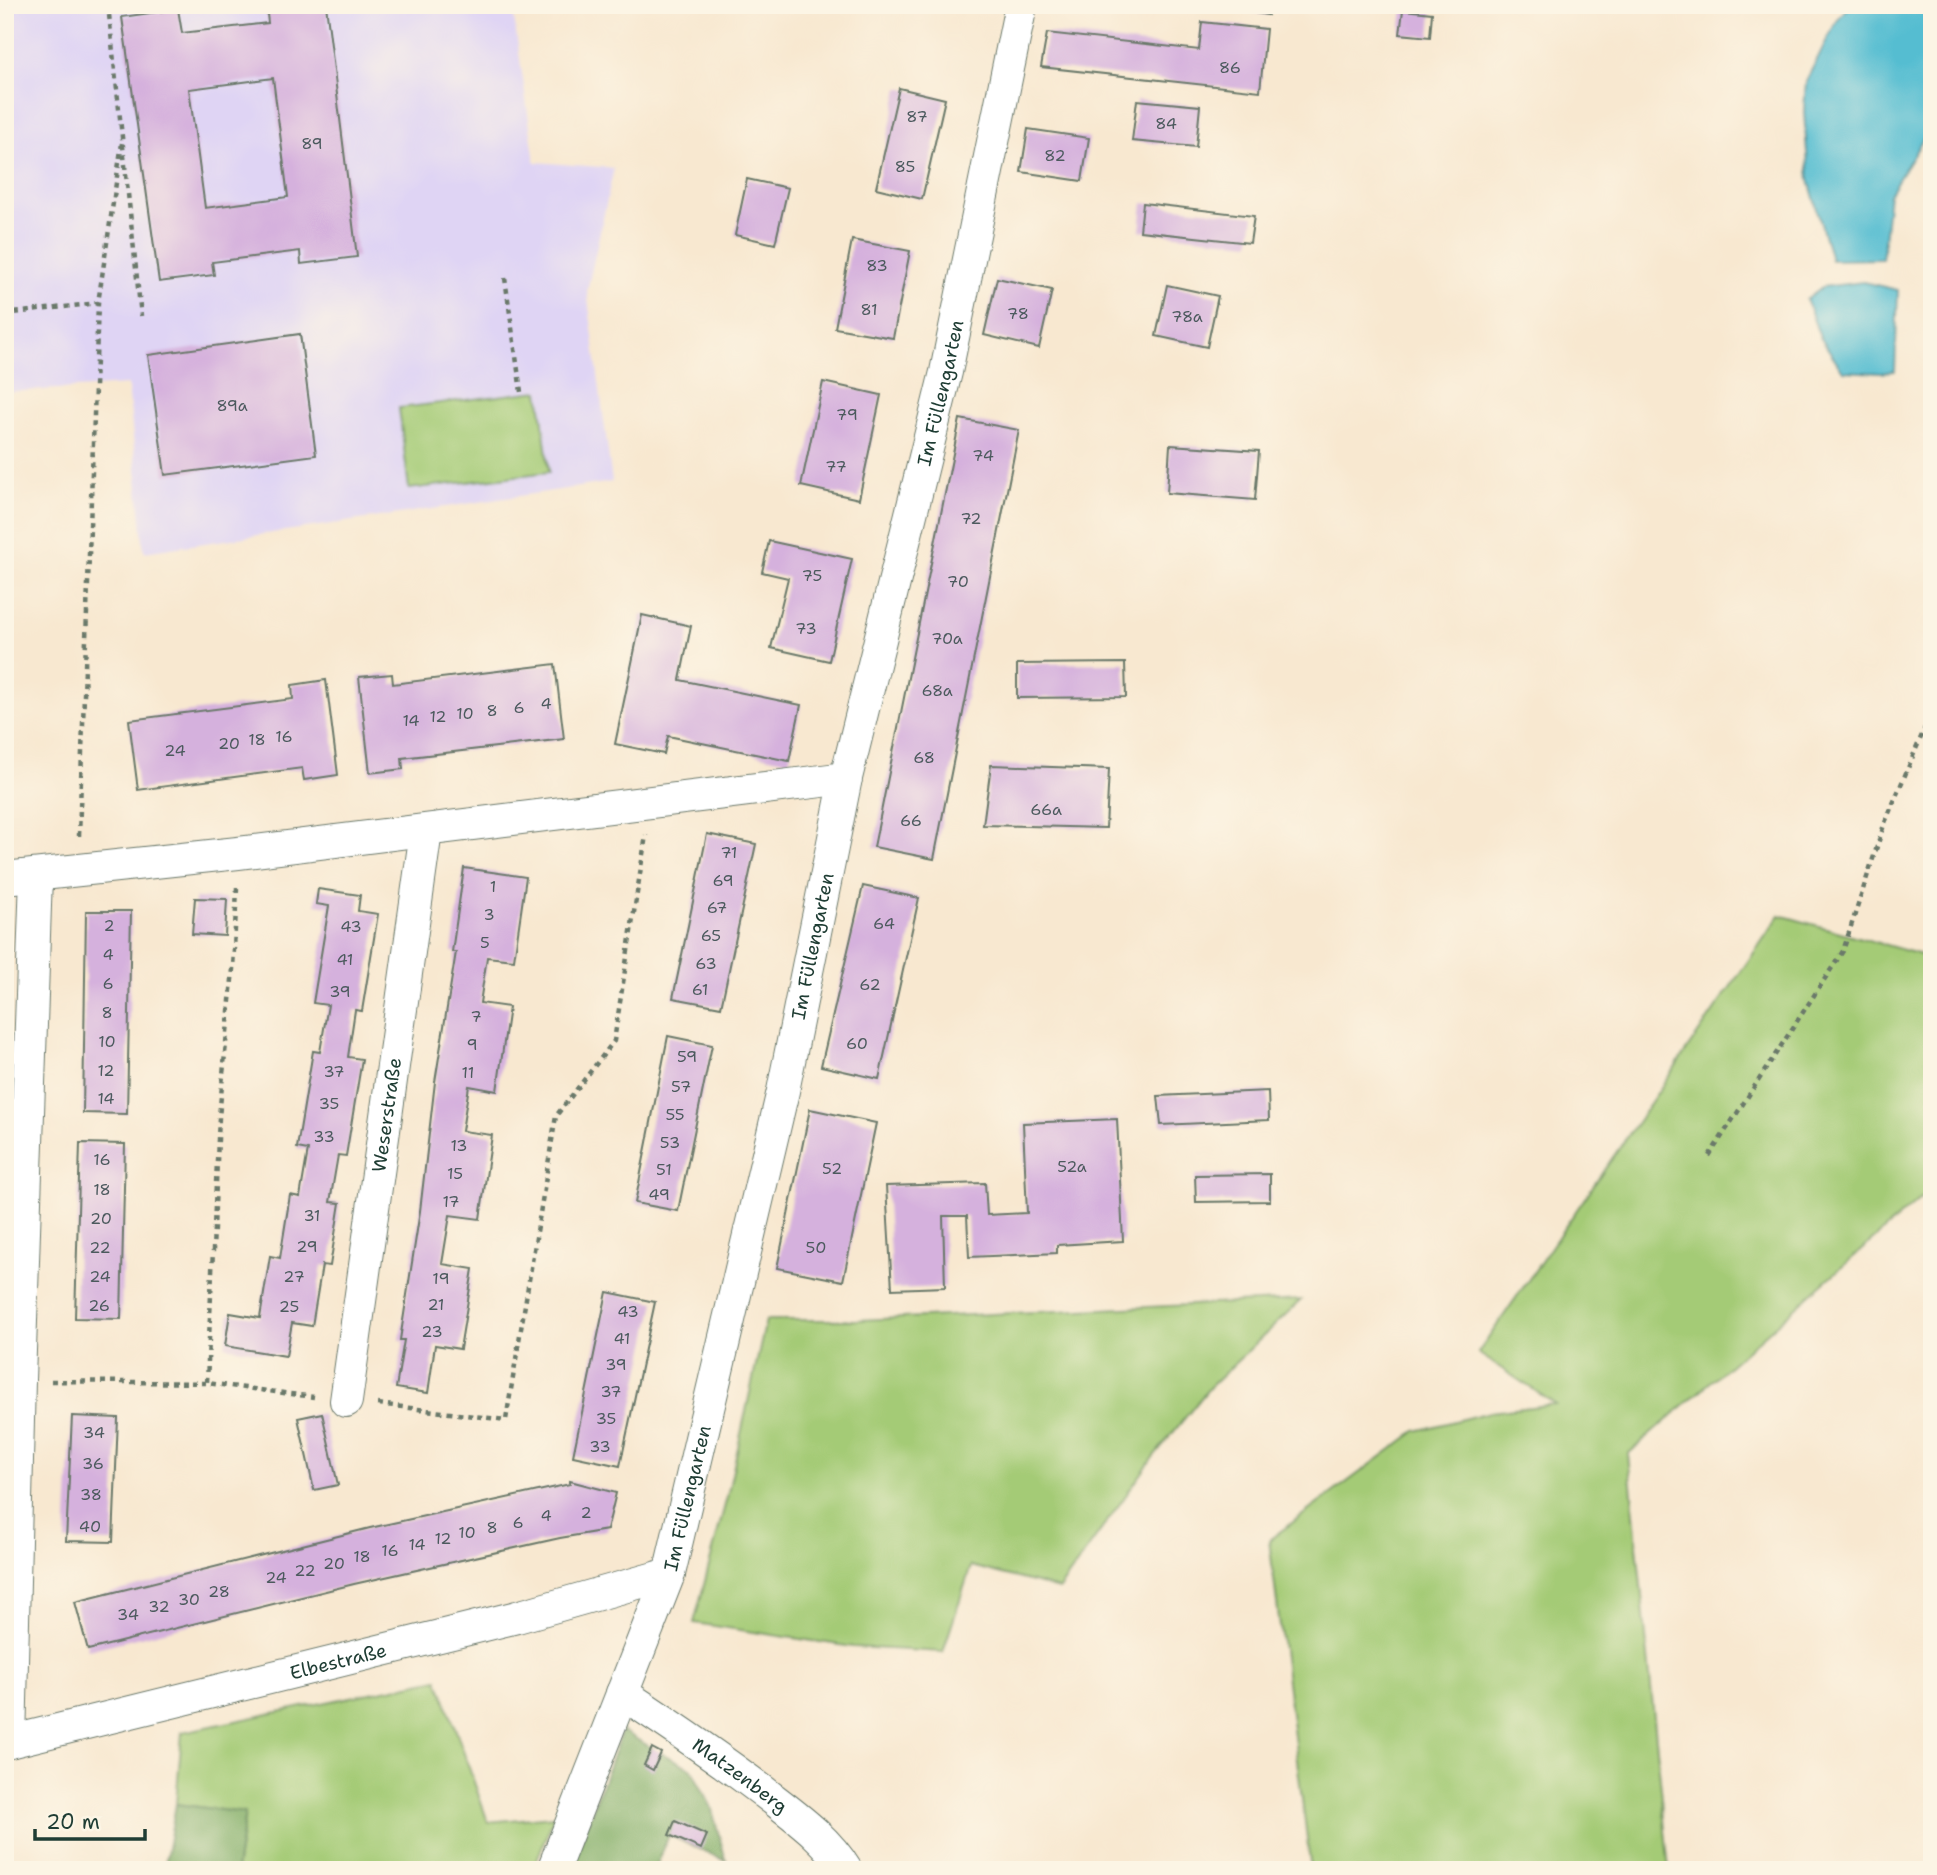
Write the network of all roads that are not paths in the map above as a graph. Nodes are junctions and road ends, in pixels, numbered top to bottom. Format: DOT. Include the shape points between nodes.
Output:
graph roads {
  1 [pos="1021,5"];
  2 [pos="846,778"];
  3 [pos="426,831"];
  4 [pos="20,877"];
  5 [pos="346,1401"];
  6 [pos="669,1574"];
  7 [pos="622,1693"];
  8 [pos="8,1742"];
  9 [pos="553,1870"];
  10 [pos="846,1870"];
  1 -- 2 [label="street, Im Füllengarten" via="946,372"];
  2 -- 3 [label="street"];
  2 -- 6 [label="street, Im Füllengarten" via="779,1105"];
  3 -- 4 [label="street"];
  3 -- 5 [label="street, Weserstraße"];
  4 -- 8 [label="street" via="19,1380"];
  6 -- 7 [label="street, Im Füllengarten"];
  6 -- 8 [label="street, Elbestraße"];
  7 -- 9 [label="street, Im Füllengarten"];
  7 -- 10 [label="street, Matzenberg" via="786,1809 837,1854"];
}
